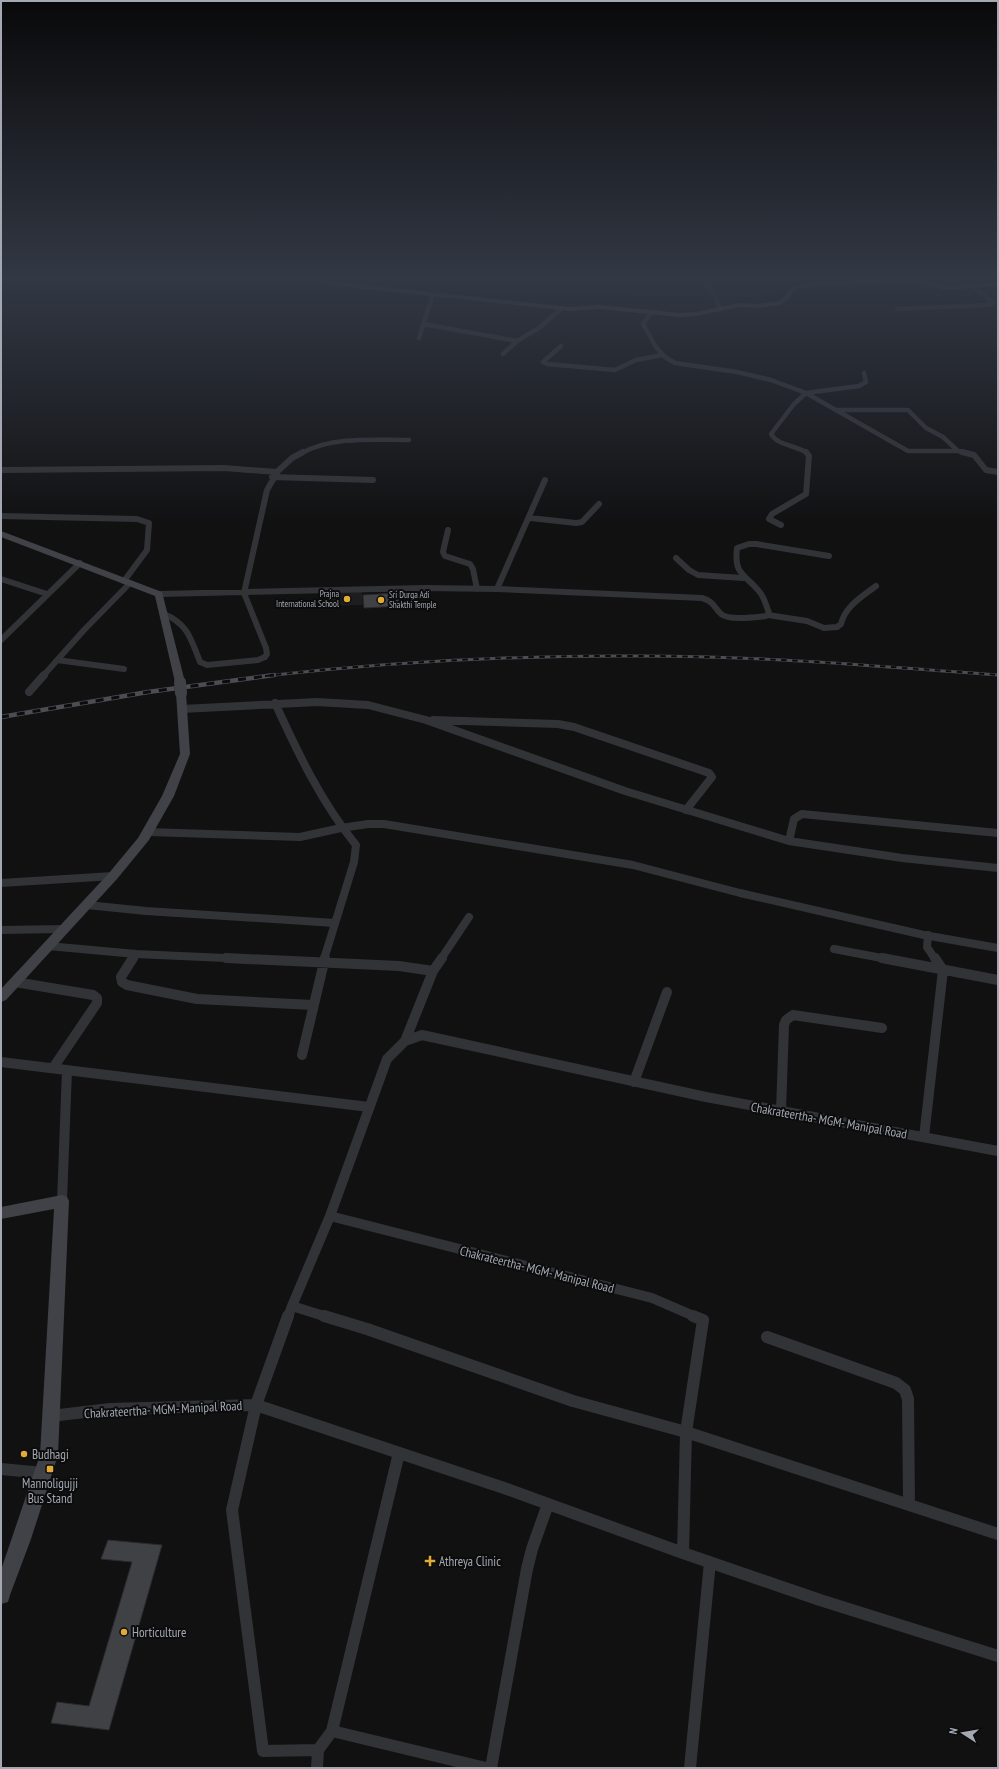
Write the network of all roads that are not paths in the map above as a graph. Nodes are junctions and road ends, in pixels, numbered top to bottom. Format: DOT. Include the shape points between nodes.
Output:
graph roads {
  1 [pos="547,359"];
  2 [pos="644,359"];
  3 [pos="666,359"];
  4 [pos="864,373"];
  5 [pos="806,394"];
  6 [pos="836,410"];
  7 [pos="409,440"];
  8 [pos="958,451"];
  9 [pos="1,470"];
  10 [pos="277,472"];
  11 [pos="998,472"];
  12 [pos="272,477"];
  13 [pos="372,480"];
  14 [pos="545,480"];
  15 [pos="599,504"];
  16 [pos="1,516"];
  17 [pos="530,518"];
  18 [pos="781,525"];
  19 [pos="448,530"];
  20 [pos="1,534"];
  21 [pos="828,556"];
  22 [pos="676,558"];
  23 [pos="80,563"];
  24 [pos="743,578"];
  25 [pos="1,579"];
  26 [pos="127,582"];
  27 [pos="876,586"];
  28 [pos="477,589"];
  29 [pos="497,589"];
  30 [pos="244,593"];
  31 [pos="47,594"];
  32 [pos="159,594"];
  33 [pos="164,614"];
  34 [pos="768,615"];
  35 [pos="1,627"];
  36 [pos="11,630"];
  37 [pos="1,640"];
  38 [pos="57,660"];
  39 [pos="124,669"];
  40 [pos="29,692"];
  41 [pos="275,703"];
  42 [pos="182,709"];
  43 [pos="426,720"];
  44 [pos="686,810"];
  45 [pos="341,828"];
  46 [pos="148,832"];
  47 [pos="998,833"];
  48 [pos="789,841"];
  49 [pos="998,868"];
  50 [pos="113,876"];
  51 [pos="1,883"];
  52 [pos="87,905"];
  53 [pos="469,917"];
  54 [pos="335,923"];
  55 [pos="64,929"];
  56 [pos="1,930"];
  57 [pos="928,936"];
  58 [pos="48,946"];
  59 [pos="998,948"];
  60 [pos="834,949"];
  61 [pos="136,954"];
  62 [pos="323,963"];
  63 [pos="943,970"];
  64 [pos="433,971"];
  65 [pos="998,980"];
  66 [pos="15,982"];
  67 [pos="666,992"];
  68 [pos="1,997"];
  69 [pos="313,1005"];
  70 [pos="882,1028"];
  71 [pos="405,1041"];
  72 [pos="302,1055"];
  73 [pos="1,1062"];
  74 [pos="53,1068"];
  75 [pos="67,1070"];
  76 [pos="634,1082"];
  77 [pos="369,1108"];
  78 [pos="781,1111"];
  79 [pos="924,1137"];
  80 [pos="998,1151"];
  81 [pos="62,1201"];
  82 [pos="1,1213"];
  83 [pos="330,1216"];
  84 [pos="292,1306"];
  85 [pos="767,1337"];
  86 [pos="256,1405"];
  87 [pos="51,1416"];
  88 [pos="686,1432"];
  89 [pos="399,1453"];
  90 [pos="1,1470"];
  91 [pos="43,1473"];
  92 [pos="548,1504"];
  93 [pos="909,1505"];
  94 [pos="998,1534"];
  95 [pos="683,1553"];
  96 [pos="710,1562"];
  97 [pos="1,1595"];
  98 [pos="998,1656"];
  99 [pos="332,1731"];
  100 [pos="318,1750"];
  101 [pos="317,1768"];
  102 [pos="486,1768"];
  103 [pos="491,1768"];
  104 [pos="690,1768"];
  1 -- 2 [label="street" via="543,362 547,364 615,370"];
  3 -- 5 [label="street" via="675,363 764,378"];
  4 -- 5 [label="street" via="866,382 859,386"];
  5 -- 6 [label="street"];
  5 -- 18 [label="street" via="794,404 772,434 775,439 805,451 809,456 806,494 772,514 769,519"];
  6 -- 8 [label="street" via="908,451"];
  6 -- 8 [label="street" via="908,410 928,430 944,437"];
  7 -- 10 [label="street" via="350,440 319,445 300,452 282,465"];
  8 -- 11 [label="street" via="974,455 986,470"];
  9 -- 10 [label="street" via="224,468"];
  10 -- 12 [label="street"];
  12 -- 13 [label="street"];
  12 -- 30 [label="street"];
  14 -- 17 [label="street"];
  15 -- 17 [label="street" via="582,522"];
  16 -- 26 [label="street" via="137,519 150,523 147,550"];
  17 -- 29 [label="street"];
  19 -- 28 [label="street" via="443,552 445,556 470,564"];
  20 -- 23 [label="street"];
  21 -- 24 [label="street" via="756,544 741,546 738,548 737,566"];
  22 -- 24 [label="street" via="698,575"];
  23 -- 26 [label="street"];
  23 -- 31 [label="street"];
  24 -- 34 [label="street" via="759,591"];
  25 -- 31 [label="street"];
  26 -- 32 [label="street"];
  26 -- 38 [label="street"];
  27 -- 34 [label="street" via="854,602 837,627 824,628 807,621"];
  28 -- 29 [label="street"];
  28 -- 30 [label="street"];
  29 -- 34 [label="street" via="702,598 714,603 726,618"];
  30 -- 32 [label="street"];
  30 -- 33 [label="street" via="267,654 258,660 207,665 200,662 183,623"];
  31 -- 36 [label="street"];
  32 -- 33 [label="street"];
  33 -- 42 [label="street" via="181,688"];
  35 -- 36 [label="street"];
  36 -- 37 [label="street"];
  38 -- 39 [label="street"];
  38 -- 40 [label="street"];
  41 -- 42 [label="street"];
  41 -- 43 [label="street" via="368,705"];
  41 -- 45 [label="street" via="316,790"];
  42 -- 46 [label="street" via="185,754 168,796"];
  43 -- 44 [label="street"];
  43 -- 44 [label="street" via="558,724 574,727 709,773 712,777"];
  44 -- 48 [label="street"];
  45 -- 46 [label="street" via="300,837"];
  45 -- 54 [label="street" via="356,845 354,862"];
  45 -- 57 [label="street" via="384,824 633,865 740,893"];
  46 -- 50 [label="street"];
  47 -- 48 [label="street" via="802,814 794,819"];
  48 -- 49 [label="street" via="902,858"];
  50 -- 51 [label="street"];
  50 -- 52 [label="street"];
  52 -- 54 [label="street"];
  52 -- 55 [label="street"];
  53 -- 64 [label="street"];
  54 -- 62 [label="street"];
  55 -- 56 [label="street"];
  55 -- 58 [label="street"];
  57 -- 59 [label="street"];
  57 -- 63 [label="street" via="927,947"];
  58 -- 61 [label="street"];
  58 -- 66 [label="street"];
  60 -- 63 [label="street"];
  61 -- 62 [label="street"];
  61 -- 69 [label="street" via="121,977 122,982 127,985 197,999"];
  62 -- 64 [label="street" via="399,966"];
  62 -- 69 [label="street"];
  63 -- 65 [label="street"];
  63 -- 79 [label="street"];
  64 -- 71 [label="street"];
  66 -- 68 [label="street"];
  66 -- 74 [label="street" via="93,995 97,998 97,1003"];
  67 -- 76 [label="street"];
  69 -- 72 [label="street"];
  70 -- 78 [label="street" via="793,1016 786,1020"];
  71 -- 76 [label="street, Chakrateertha- MGM- Manipal Road" via="422,1036"];
  71 -- 77 [label="street" via="387,1059"];
  73 -- 74 [label="street"];
  74 -- 75 [label="street"];
  75 -- 77 [label="street"];
  75 -- 81 [label="street"];
  76 -- 78 [label="street, Chakrateertha- MGM- Manipal Road"];
  77 -- 83 [label="street"];
  78 -- 79 [label="street, Chakrateertha- MGM- Manipal Road"];
  79 -- 80 [label="street, Chakrateertha- MGM- Manipal Road"];
  81 -- 82 [label="street"];
  81 -- 87 [label="street"];
  83 -- 84 [label="street, Chakrateertha- MGM- Manipal Road"];
  83 -- 88 [label="street, Chakrateertha- MGM- Manipal Road" via="652,1298 703,1320"];
  84 -- 86 [label="street, Chakrateertha- MGM- Manipal Road"];
  84 -- 88 [label="street" via="367,1329 574,1401"];
  85 -- 93 [label="street" via="896,1383 905,1390 908,1399"];
  86 -- 87 [label="street, Chakrateertha- MGM- Manipal Road" via="110,1409"];
  86 -- 89 [label="street"];
  86 -- 100 [label="street" via="232,1510 263,1751"];
  87 -- 91 [label="street" via="49,1455"];
  88 -- 93 [label="street"];
  88 -- 95 [label="street"];
  89 -- 92 [label="street"];
  89 -- 99 [label="street"];
  90 -- 91 [label="street"];
  91 -- 97 [label="street"];
  92 -- 95 [label="street"];
  92 -- 103 [label="street" via="527,1569"];
  93 -- 94 [label="street"];
  95 -- 96 [label="street"];
  96 -- 98 [label="street"];
  96 -- 104 [label="street"];
  99 -- 100 [label="street"];
  99 -- 102 [label="street"];
  100 -- 101 [label="street"];
}
